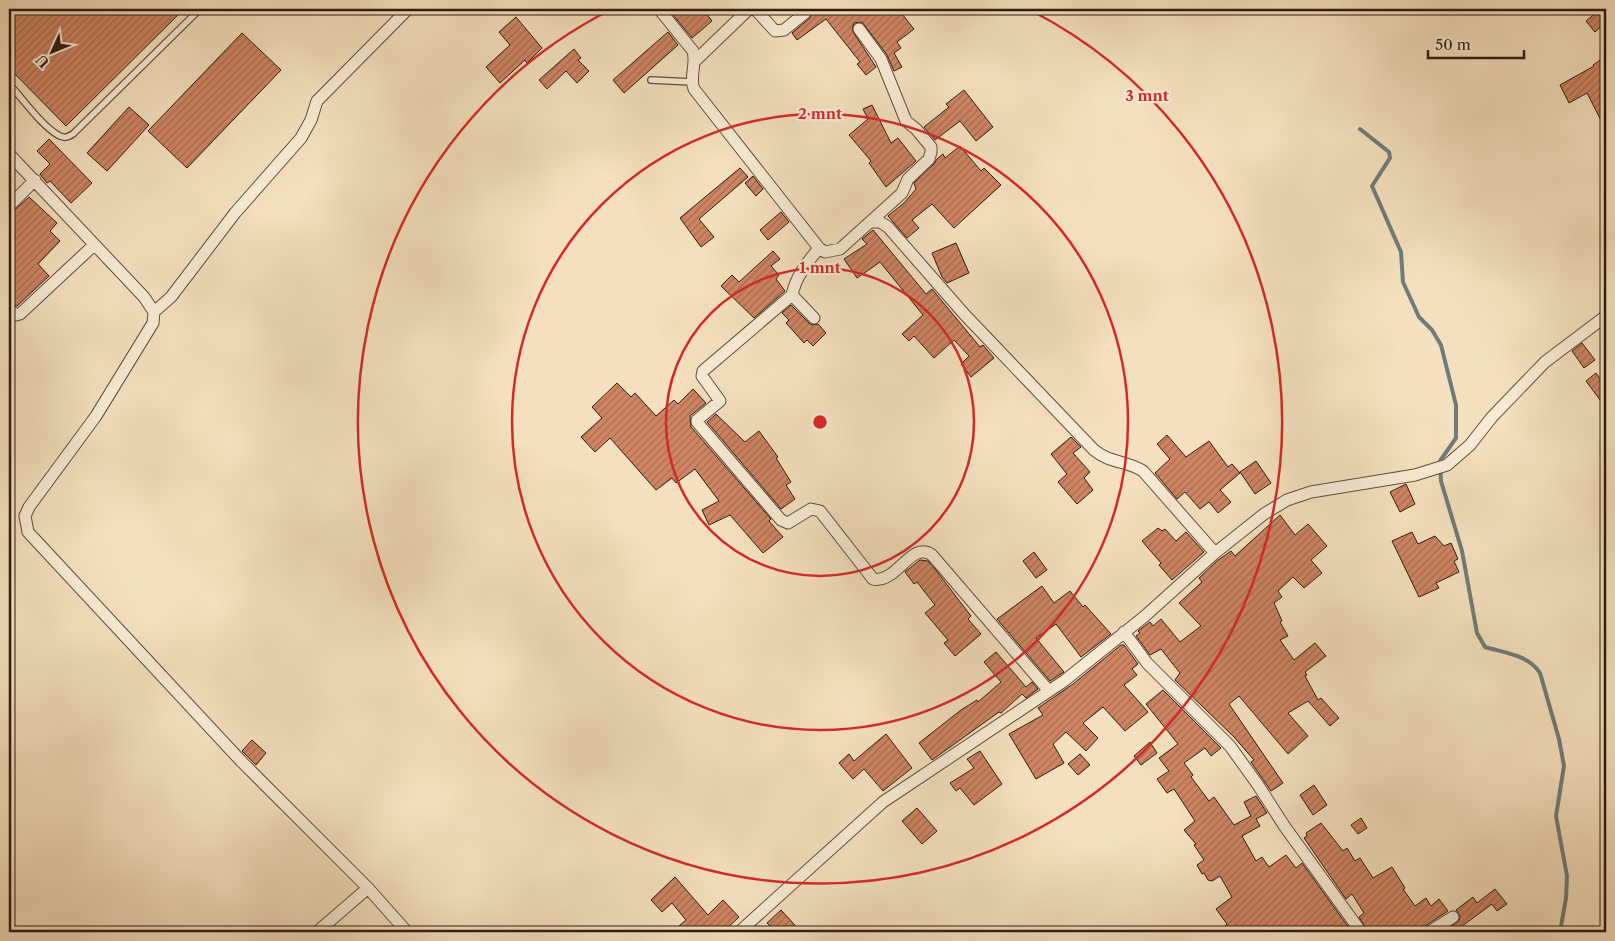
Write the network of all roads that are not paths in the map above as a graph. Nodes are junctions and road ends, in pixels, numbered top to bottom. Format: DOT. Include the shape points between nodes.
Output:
graph roads {
  1 [pos="200,9"];
  2 [pos="408,9"];
  3 [pos="659,9"];
  4 [pos="749,9"];
  5 [pos="755,9"];
  6 [pos="806,13"];
  7 [pos="858,29"];
  8 [pos="696,60"];
  9 [pos="651,80"];
  10 [pos="692,82"];
  11 [pos="9,84"];
  12 [pos="9,154"];
  13 [pos="35,180"];
  14 [pos="9,206"];
  15 [pos="870,222"];
  16 [pos="94,245"];
  17 [pos="819,248"];
  18 [pos="792,295"];
  19 [pos="9,309"];
  20 [pos="154,312"];
  21 [pos="1606,316"];
  22 [pos="814,318"];
  23 [pos="1215,553"];
  24 [pos="1124,632"];
  25 [pos="1049,691"];
  26 [pos="368,888"];
  27 [pos="1453,917"];
  28 [pos="317,932"];
  29 [pos="407,932"];
  30 [pos="739,932"];
  31 [pos="1361,932"];
  32 [pos="1429,932"];
  1 -- 11 [label="lane" via="66,138 47,126"];
  2 -- 20 [label="street" via="317,101 301,138 235,213 171,297"];
  3 -- 8 [label="street" via="693,51"];
  4 -- 8 [label="street"];
  5 -- 6 [label="street" via="776,31 784,30"];
  7 -- 15 [label="street" via="881,59 904,117 932,152 908,179 902,193"];
  8 -- 10 [label="street"];
  9 -- 10 [label="lane"];
  10 -- 17 [label="street"];
  12 -- 13 [label="street"];
  13 -- 14 [label="street"];
  13 -- 16 [label="street"];
  15 -- 17 [label="street" via="840,249 825,252"];
  15 -- 23 [label="street" via="880,222 888,228 965,315 1094,450 1104,458 1134,465 1143,471"];
  16 -- 19 [label="street" via="20,314 16,316"];
  16 -- 20 [label="street"];
  17 -- 18 [label="street" via="803,269"];
  18 -- 22 [label="street"];
  18 -- 25 [label="street" via="703,371 702,376 720,401 697,422 781,520 788,523 811,509 820,511 873,579 885,579 919,552 932,555"];
  20 -- 26 [label="street" via="153,323 96,416 29,507 25,516 28,532 241,761"];
  21 -- 23 [label="street" via="1545,362 1470,445 1447,465 1415,475 1311,492 1287,500"];
  23 -- 24 [label="street"];
  24 -- 25 [label="street"];
  24 -- 31 [label="street" via="1147,663 1230,746"];
  25 -- 30 [label="street" via="883,802"];
  26 -- 28 [label="street"];
  26 -- 29 [label="street"];
  27 -- 32 [label="street"];
}
